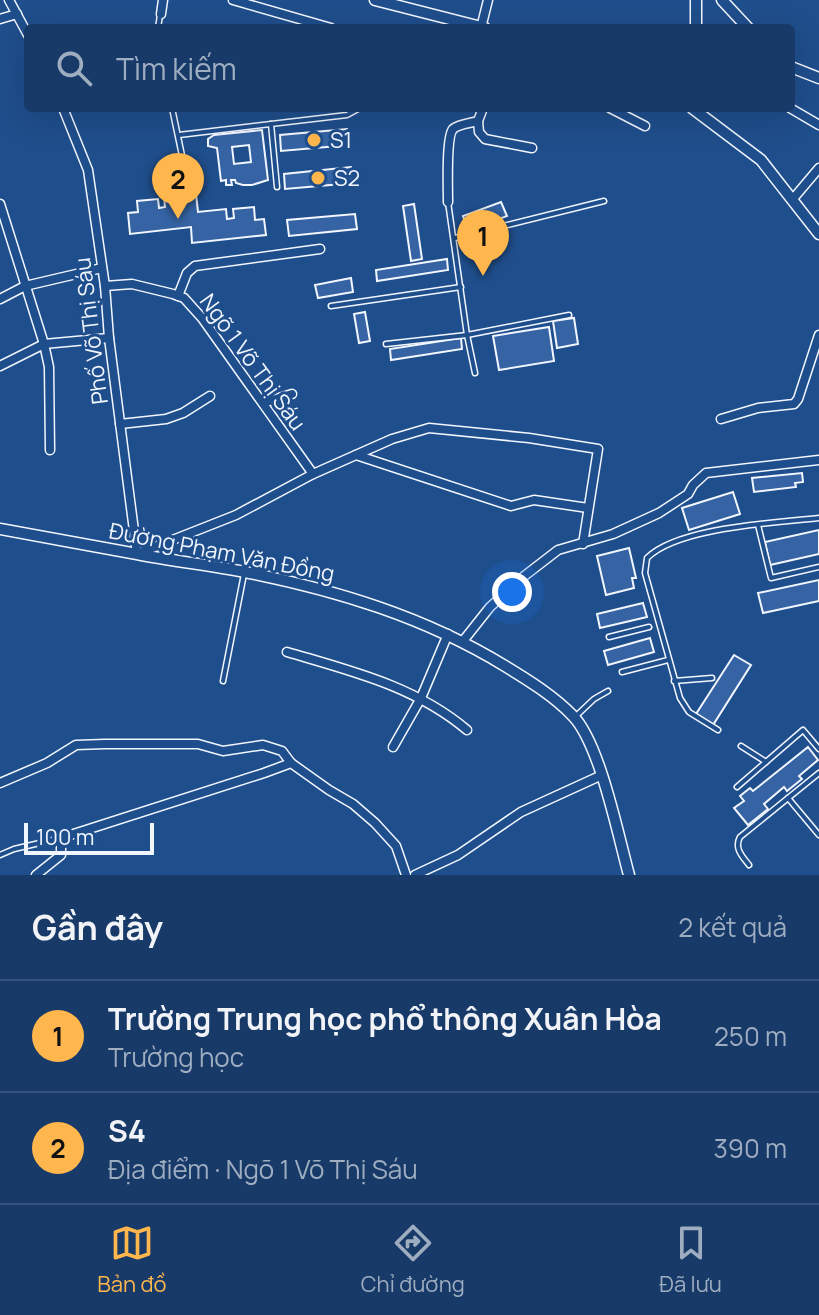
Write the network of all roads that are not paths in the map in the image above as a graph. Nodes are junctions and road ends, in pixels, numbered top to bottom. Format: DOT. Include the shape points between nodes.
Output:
graph roads {
  1 [pos="9,0"];
  2 [pos="163,0"];
  3 [pos="233,0"];
  4 [pos="375,0"];
  5 [pos="488,0"];
  6 [pos="696,0"];
  7 [pos="722,0"];
  8 [pos="17,14"];
  9 [pos="161,14"];
  10 [pos="0,19"];
  11 [pos="159,24"];
  12 [pos="317,24"];
  13 [pos="467,24"];
  14 [pos="483,24"];
  15 [pos="696,24"];
  16 [pos="744,24"];
  17 [pos="24,27"];
  18 [pos="795,69"];
  19 [pos="819,78"];
  20 [pos="795,111"];
  21 [pos="65,112"];
  22 [pos="173,112"];
  23 [pos="353,112"];
  24 [pos="481,112"];
  25 [pos="618,112"];
  26 [pos="697,112"];
  27 [pos="478,121"];
  28 [pos="271,124"];
  29 [pos="819,125"];
  30 [pos="645,126"];
  31 [pos="179,135"];
  32 [pos="532,148"];
  33 [pos="819,168"];
  34 [pos="277,187"];
  35 [pos="189,189"];
  36 [pos="792,200"];
  37 [pos="604,201"];
  38 [pos="448,202"];
  39 [pos="0,204"];
  40 [pos="819,234"];
  41 [pos="454,238"];
  42 [pos="320,249"];
  43 [pos="102,268"];
  44 [pos="25,286"];
  45 [pos="105,286"];
  46 [pos="461,287"];
  47 [pos="178,296"];
  48 [pos="0,299"];
  49 [pos="331,306"];
  50 [pos="569,315"];
  51 [pos="467,335"];
  52 [pos="819,335"];
  53 [pos="109,338"];
  54 [pos="44,344"];
  55 [pos="386,344"];
  56 [pos="0,366"];
  57 [pos="475,373"];
  58 [pos="292,394"];
  59 [pos="210,396"];
  60 [pos="263,403"];
  61 [pos="721,419"];
  62 [pos="120,424"];
  63 [pos="50,450"];
  64 [pos="356,455"];
  65 [pos="819,460"];
  66 [pos="313,474"];
  67 [pos="588,508"];
  68 [pos="819,518"];
  69 [pos="758,525"];
  70 [pos="0,529"];
  71 [pos="583,544"];
  72 [pos="137,554"];
  73 [pos="819,567"];
  74 [pos="244,572"];
  75 [pos="649,627"];
  76 [pos="471,631"];
  77 [pos="448,634"];
  78 [pos="609,637"];
  79 [pos="463,641"];
  80 [pos="480,650"];
  81 [pos="287,652"];
  82 [pos="668,660"];
  83 [pos="622,672"];
  84 [pos="712,678"];
  85 [pos="223,681"];
  86 [pos="674,681"];
  87 [pos="608,691"];
  88 [pos="421,698"];
  89 [pos="574,717"];
  90 [pos="467,730"];
  91 [pos="718,730"];
  92 [pos="741,746"];
  93 [pos="393,747"];
  94 [pos="819,749"];
  95 [pos="766,762"];
  96 [pos="291,763"];
  97 [pos="819,773"];
  98 [pos="602,775"];
  99 [pos="0,783"];
  100 [pos="737,787"];
  101 [pos="788,798"];
  102 [pos="819,835"];
  103 [pos="61,838"];
  104 [pos="0,855"];
  105 [pos="749,865"];
  106 [pos="36,875"];
  107 [pos="406,875"];
  108 [pos="415,875"];
  109 [pos="629,875"];
  1 -- 8 [label="street"];
  2 -- 9 [label="street"];
  3 -- 12 [label="street"];
  4 -- 13 [label="street"];
  5 -- 14 [label="street"];
  6 -- 15 [label="street"];
  7 -- 16 [label="street"];
  8 -- 10 [label="street"];
  8 -- 17 [label="street"];
  9 -- 11 [label="lane"];
  18 -- 19 [label="street"];
  20 -- 29 [label="street"];
  21 -- 43 [label="street, Phố Võ Thị Sáu" via="88,170"];
  22 -- 31 [label="lane"];
  23 -- 28 [label="lane"];
  24 -- 27 [label="street"];
  25 -- 30 [label="street"];
  26 -- 36 [label="street" via="761,160"];
  27 -- 32 [label="street" via="485,139"];
  27 -- 38 [label="street" via="451,133"];
  28 -- 31 [label="lane"];
  28 -- 34 [label="lane"];
  31 -- 35 [label="lane"];
  33 -- 36 [label="street"];
  36 -- 40 [label="street"];
  37 -- 41 [label="lane"];
  38 -- 41 [label="lane"];
  39 -- 44 [label="street"];
  41 -- 46 [label="lane"];
  42 -- 47 [label="street" via="195,266"];
  43 -- 44 [label="street"];
  43 -- 45 [label="street, Phố Võ Thị Sáu"];
  44 -- 48 [label="street"];
  44 -- 54 [label="street"];
  45 -- 47 [label="street, Ngõ 1 Võ Thị Sáu" via="132,284"];
  45 -- 53 [label="street, Phố Võ Thị Sáu"];
  46 -- 49 [label="lane"];
  46 -- 51 [label="lane"];
  47 -- 60 [label="street, Ngõ 1 Võ Thị Sáu" via="202,318"];
  50 -- 51 [label="lane"];
  51 -- 55 [label="lane"];
  51 -- 57 [label="lane"];
  52 -- 61 [label="street" via="794,404"];
  53 -- 54 [label="street"];
  53 -- 62 [label="street, Phố Võ Thị Sáu"];
  54 -- 56 [label="street"];
  54 -- 63 [label="street"];
  58 -- 60 [label="street"];
  59 -- 62 [label="street" via="166,419"];
  60 -- 66 [label="street, Ngõ 1 Võ Thị Sáu"];
  62 -- 72 [label="street, Phố Võ Thị Sáu"];
  64 -- 66 [label="street"];
  64 -- 67 [label="street" via="511,506 534,500"];
  64 -- 67 [label="street" via="429,428 598,449"];
  65 -- 71 [label="street" via="706,473 688,494 659,513"];
  66 -- 72 [label="street" via="236,515"];
  67 -- 71 [label="street"];
  68 -- 69 [label="lane"];
  69 -- 73 [label="lane" via="771,578"];
  69 -- 82 [label="lane" via="690,537 660,547 647,558 645,573"];
  70 -- 72 [label="street, Đường Phạm Văn Đồng"];
  71 -- 76 [label="street" via="558,550 523,577"];
  72 -- 74 [label="street, Đường Phạm Văn Đồng"];
  74 -- 77 [label="street, Đường Phạm Văn Đồng" via="390,610"];
  74 -- 85 [label="lane"];
  75 -- 78 [label="lane"];
  76 -- 79 [label="street"];
  76 -- 80 [label="street"];
  77 -- 79 [label="street, Đường Phạm Văn Đồng"];
  77 -- 88 [label="street"];
  79 -- 80 [label="street, Đường Phạm Văn Đồng"];
  80 -- 89 [label="street, Đường Phạm Văn Đồng"];
  81 -- 88 [label="street"];
  82 -- 83 [label="lane"];
  82 -- 86 [label="lane"];
  84 -- 86 [label="lane"];
  86 -- 91 [label="lane" via="689,712"];
  87 -- 89 [label="lane"];
  88 -- 90 [label="street"];
  88 -- 93 [label="street"];
  89 -- 98 [label="street, Đường Phạm Văn Đồng"];
  92 -- 95 [label="lane"];
  94 -- 95 [label="lane" via="803,730"];
  95 -- 100 [label="lane"];
  96 -- 99 [label="street" via="282,751 263,745 223,751 198,744 76,745"];
  96 -- 103 [label="street"];
  96 -- 107 [label="street" via="375,823 396,846"];
  97 -- 101 [label="lane"];
  98 -- 108 [label="street" via="521,812 458,855"];
  98 -- 109 [label="street, Đường Phạm Văn Đồng"];
  101 -- 102 [label="lane"];
  101 -- 105 [label="lane" via="740,837 737,846"];
  103 -- 104 [label="lane"];
  103 -- 106 [label="street" via="61,855"];
}
